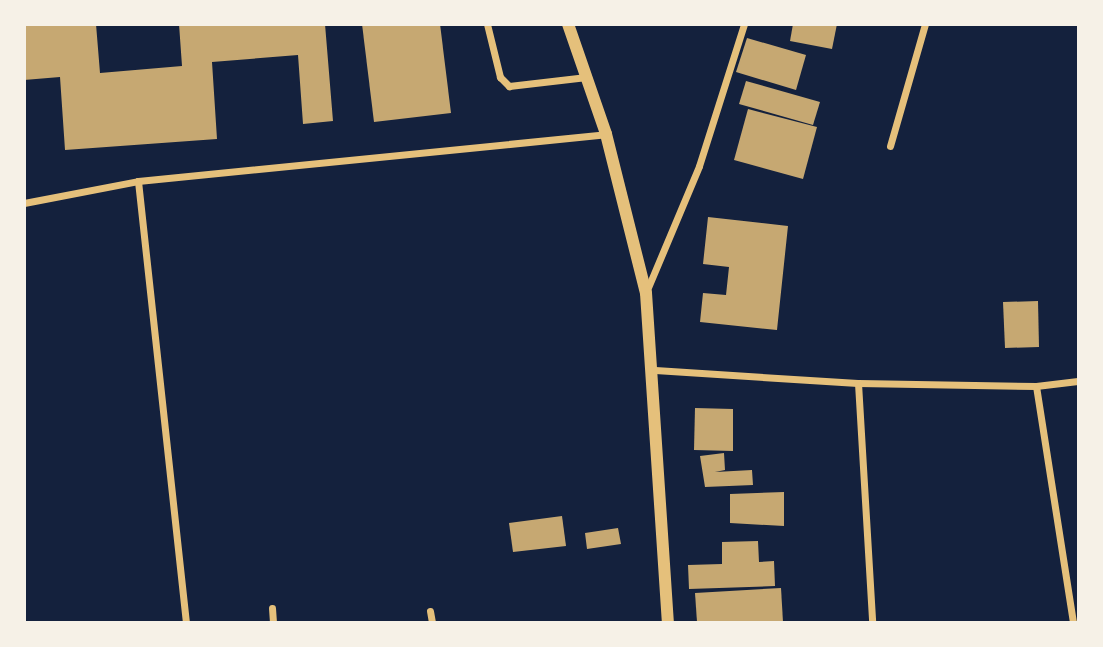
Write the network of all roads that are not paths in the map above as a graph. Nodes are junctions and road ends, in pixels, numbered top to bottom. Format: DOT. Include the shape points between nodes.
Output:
graph roads {
  1 [pos="487,24"];
  2 [pos="568,24"];
  3 [pos="744,24"];
  4 [pos="925,24"];
  5 [pos="586,77"];
  6 [pos="606,134"];
  7 [pos="890,146"];
  8 [pos="138,181"];
  9 [pos="24,203"];
  10 [pos="646,293"];
  11 [pos="655,370"];
  12 [pos="1079,381"];
  13 [pos="858,383"];
  14 [pos="1036,386"];
  15 [pos="272,608"];
  16 [pos="430,611"];
  17 [pos="186,622"];
  18 [pos="273,622"];
  19 [pos="432,622"];
  20 [pos="668,622"];
  21 [pos="872,622"];
  22 [pos="1073,622"];
  1 -- 5 [label="street" via="500,77 509,86"];
  2 -- 5 [label="street"];
  3 -- 10 [label="street" via="699,166"];
  4 -- 7 [label="street"];
  5 -- 6 [label="street"];
  6 -- 8 [label="street"];
  6 -- 10 [label="street"];
  8 -- 9 [label="street"];
  8 -- 17 [label="street"];
  10 -- 11 [label="street"];
  11 -- 13 [label="street"];
  11 -- 20 [label="street"];
  12 -- 14 [label="street"];
  13 -- 14 [label="street"];
  13 -- 21 [label="street"];
  14 -- 22 [label="street"];
  15 -- 18 [label="street"];
  16 -- 19 [label="street"];
}
